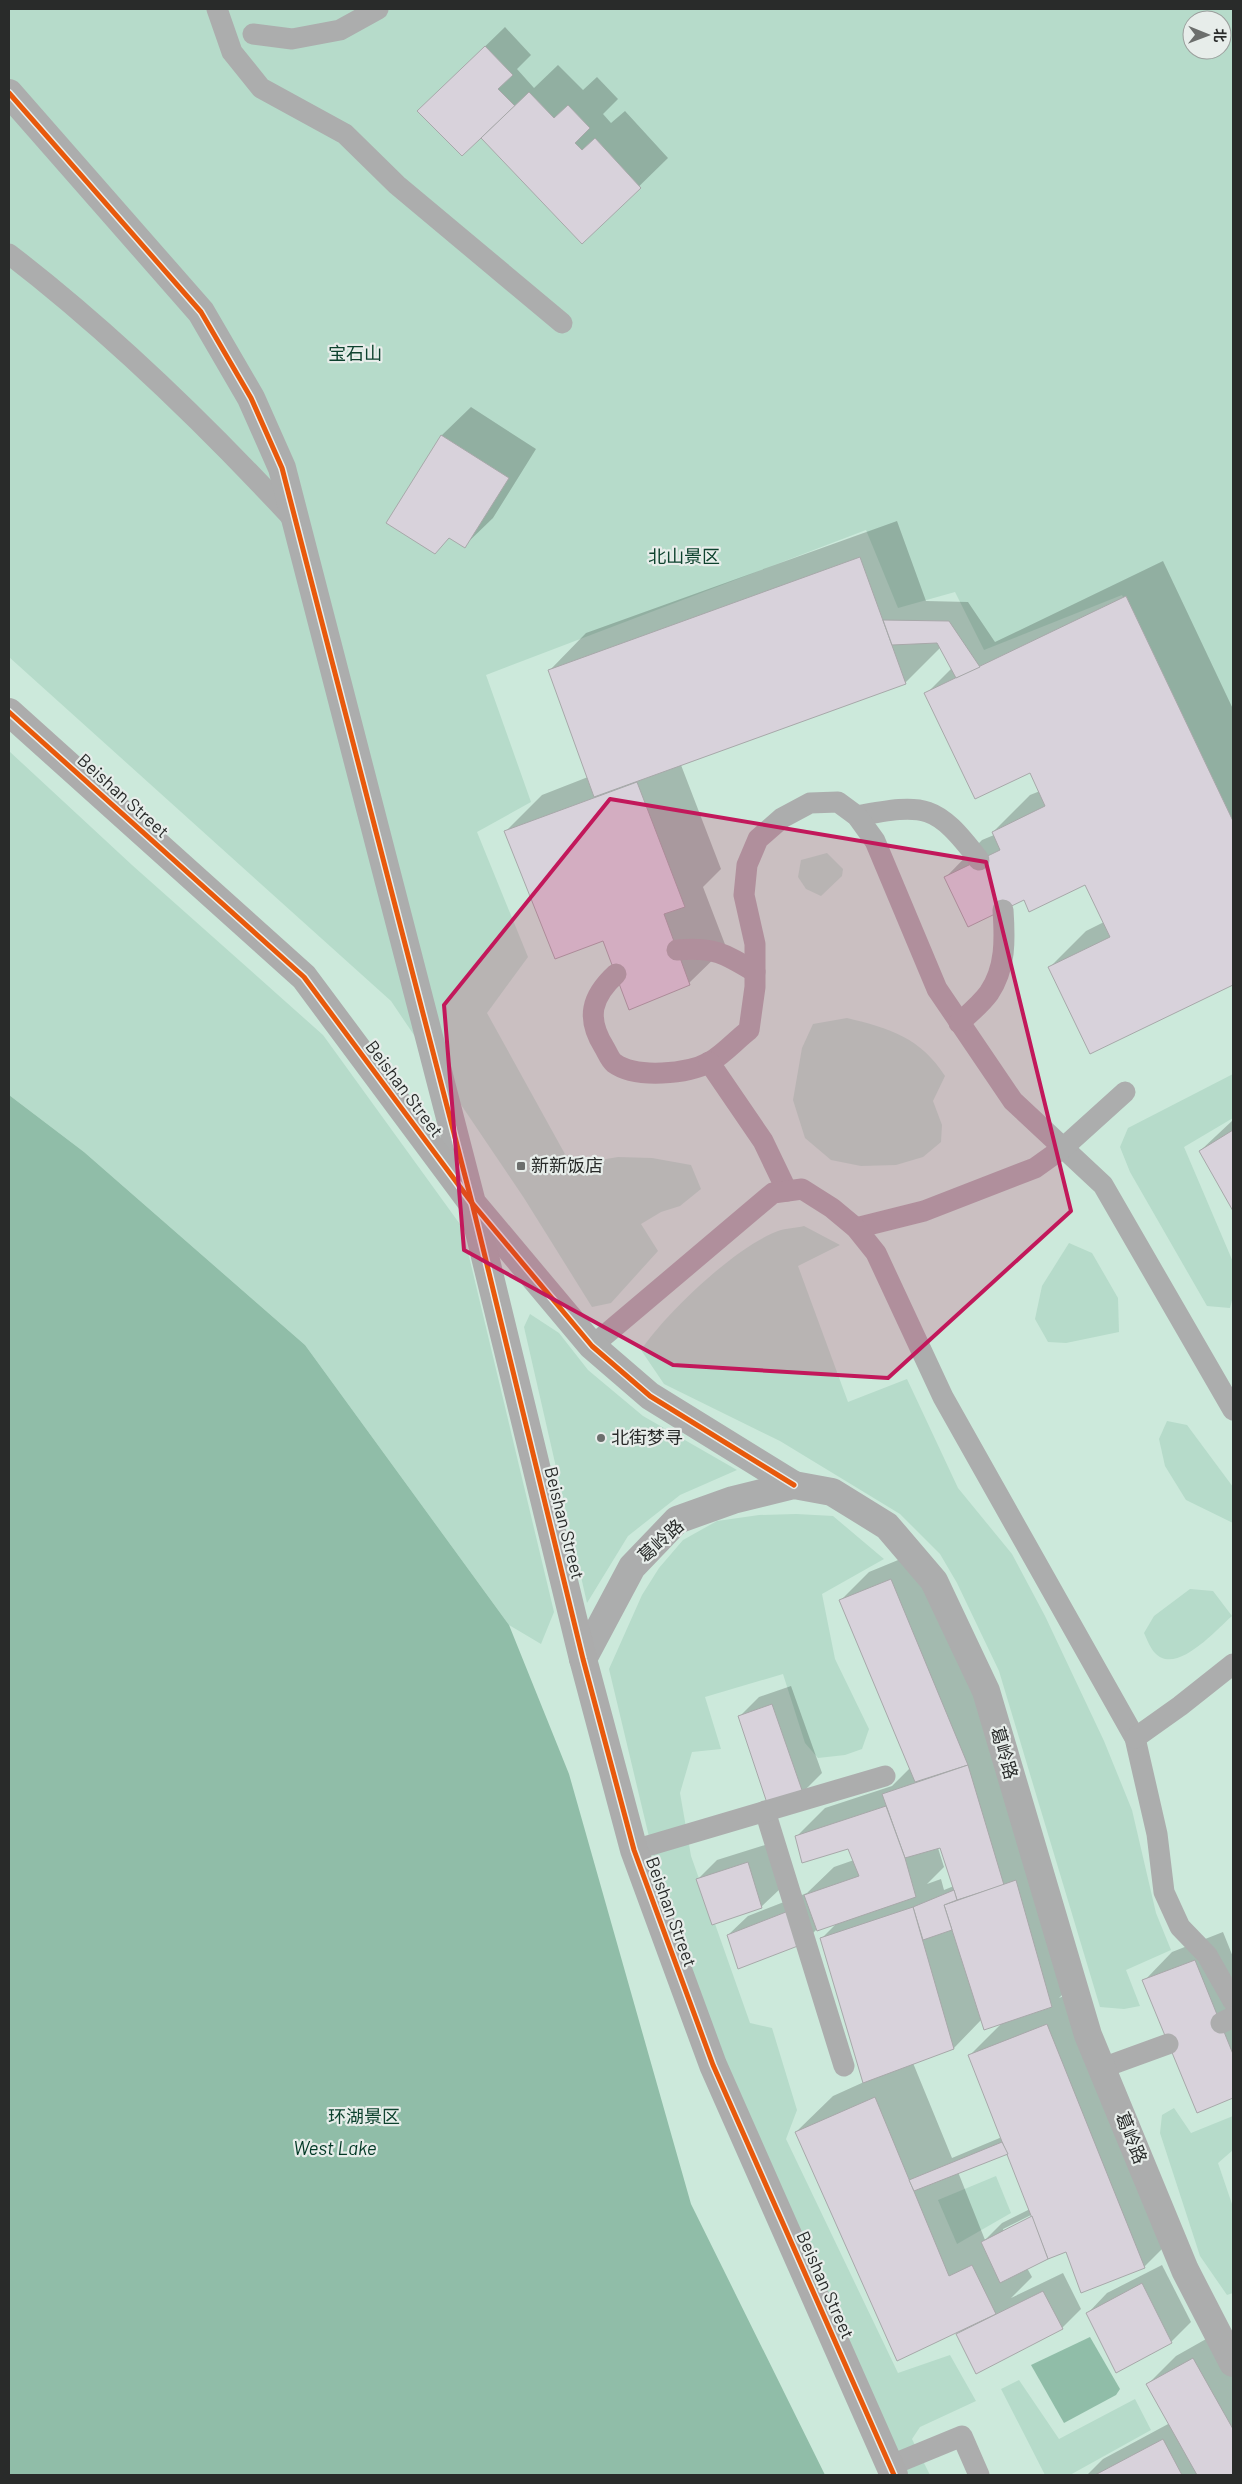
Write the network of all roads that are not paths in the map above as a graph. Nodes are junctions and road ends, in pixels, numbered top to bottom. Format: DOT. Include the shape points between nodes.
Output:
graph roads {
  1 [pos="217,9"];
  2 [pos="378,9"];
  3 [pos="253,34"];
  4 [pos="9,93"];
  5 [pos="9,254"];
  6 [pos="562,323"];
  7 [pos="296,522"];
  8 [pos="9,712"];
  9 [pos="857,816"];
  10 [pos="980,860"];
  11 [pos="1003,910"];
  12 [pos="677,950"];
  13 [pos="755,972"];
  14 [pos="616,974"];
  15 [pos="959,1023"];
  16 [pos="709,1062"];
  17 [pos="1125,1092"];
  18 [pos="1063,1148"];
  19 [pos="787,1191"];
  20 [pos="472,1203"];
  21 [pos="856,1228"];
  22 [pos="592,1346"];
  23 [pos="1233,1410"];
  24 [pos="794,1484"];
  25 [pos="583,1659"];
  26 [pos="1233,1664"];
  27 [pos="1136,1738"];
  28 [pos="885,1776"];
  29 [pos="765,1811"];
  30 [pos="634,1850"];
  31 [pos="1233,2001"];
  32 [pos="1168,2044"];
  33 [pos="844,2066"];
  34 [pos="1102,2068"];
  35 [pos="1233,2363"];
  36 [pos="891,2470"];
  37 [pos="979,2475"];
  1 -- 6 [label="lane" via="232,52 261,88 345,134 398,185"];
  2 -- 3 [label="lane" via="340,30 292,39"];
  4 -- 7 [label="street" via="201,312 251,398 282,468"];
  5 -- 7 [label="lane" via="52,287 222,442"];
  7 -- 20 [label="street"];
  8 -- 20 [label="main road, Beishan Street" via="304,977"];
  9 -- 10 [label="lane" via="912,808 938,815 959,833"];
  9 -- 13 [label="lane" via="838,802 810,803 782,818 758,839 747,865 744,896 754,944"];
  9 -- 15 [label="lane" via="876,841 937,989"];
  11 -- 15 [label="lane" via="1005,938 1001,970 989,993"];
  12 -- 13 [label="lane" via="699,948 725,953"];
  13 -- 16 [label="lane" via="748,1030"];
  14 -- 16 [label="lane" via="604,985 592,1009 596,1034 613,1063 640,1073 668,1074"];
  15 -- 18 [label="lane" via="1013,1101"];
  16 -- 19 [label="lane" via="763,1141"];
  17 -- 18 [label="lane"];
  18 -- 21 [label="lane" via="1035,1168 924,1211"];
  18 -- 23 [label="lane" via="1103,1185"];
  19 -- 21 [label="lane" via="802,1189"];
  19 -- 22 [label="lane" via="773,1193"];
  20 -- 22 [label="street"];
  20 -- 25 [label="main road, Beishan Street"];
  21 -- 27 [label="lane" via="876,1253 943,1397"];
  22 -- 24 [label="street" via="650,1396"];
  24 -- 25 [label="street, 葛岭路" via="733,1500 678,1520 632,1567"];
  24 -- 34 [label="street, 葛岭路" via="832,1492 887,1526 934,1581 986,1691 1088,2035"];
  25 -- 30 [label="main road, Beishan Street"];
  26 -- 27 [label="lane"];
  27 -- 31 [label="lane" via="1157,1834 1164,1892 1180,1927 1207,1955"];
  28 -- 29 [label="lane"];
  29 -- 30 [label="lane"];
  29 -- 33 [label="lane"];
  30 -- 36 [label="main road, Beishan Street" via="713,2064"];
  32 -- 34 [label="lane"];
  34 -- 35 [label="street, 葛岭路" via="1185,2270"];
  36 -- 37 [label="lane" via="962,2436"];
}
